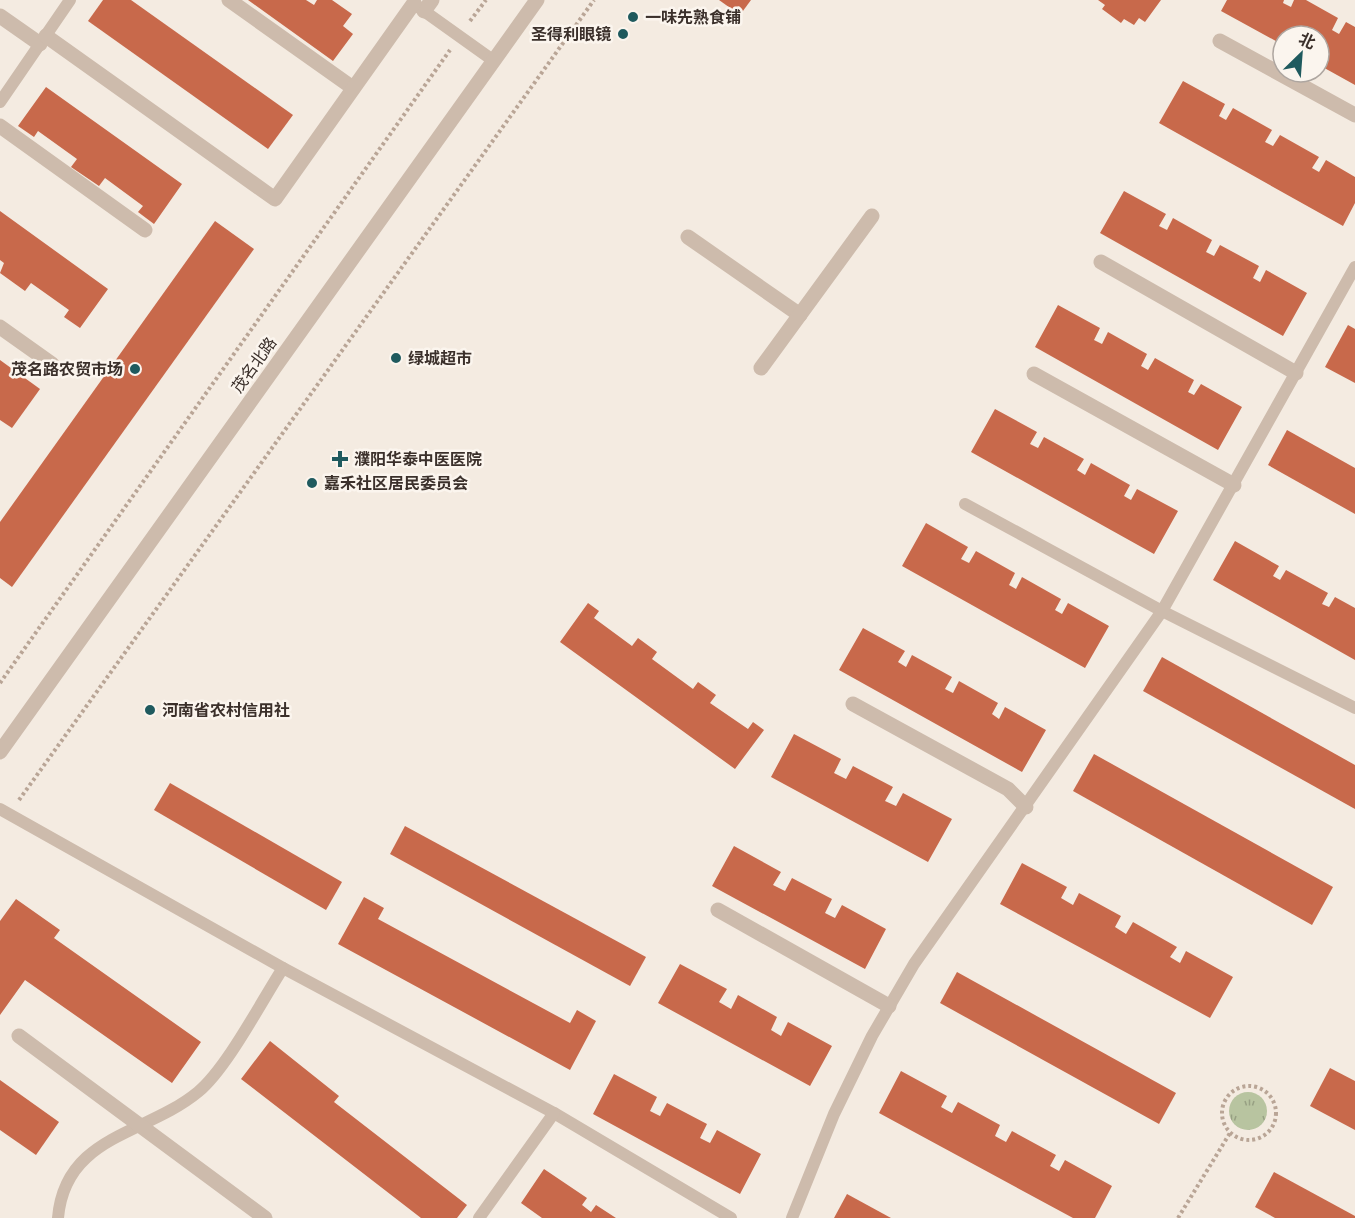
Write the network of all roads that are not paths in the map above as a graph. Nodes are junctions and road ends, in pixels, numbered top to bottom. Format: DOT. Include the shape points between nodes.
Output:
graph roads {
  1 [pos="70,0"];
  2 [pos="229,0"];
  3 [pos="537,0"];
  4 [pos="420,3"];
  5 [pos="0,16"];
  6 [pos="43,40"];
  7 [pos="1220,40"];
  8 [pos="494,61"];
  9 [pos="353,88"];
  10 [pos="0,102"];
  11 [pos="1355,115"];
  12 [pos="0,126"];
  13 [pos="872,216"];
  14 [pos="145,230"];
  15 [pos="688,237"];
  16 [pos="1101,262"];
  17 [pos="1355,267"];
  18 [pos="800,315"];
  19 [pos="0,327"];
  20 [pos="52,364"];
  21 [pos="761,368"];
  22 [pos="1296,373"];
  23 [pos="1034,374"];
  24 [pos="1234,485"];
  25 [pos="966,504"];
  26 [pos="1162,611"];
  27 [pos="853,704"];
  28 [pos="1355,708"];
  29 [pos="0,752"];
  30 [pos="1026,807"];
  31 [pos="5,812"];
  32 [pos="718,910"];
  33 [pos="283,968"];
  34 [pos="889,1006"];
  35 [pos="19,1036"];
  36 [pos="554,1113"];
  37 [pos="140,1125"];
  38 [pos="58,1218"];
  39 [pos="265,1218"];
  40 [pos="479,1218"];
  41 [pos="731,1218"];
  42 [pos="792,1218"];
  1 -- 6 [label="lane"];
  2 -- 9 [label="street"];
  3 -- 8 [label="street, 茂名北路"];
  4 -- 8 [label="lane"];
  4 -- 9 [label="street"];
  5 -- 6 [label="street"];
  6 -- 9 [label="street" via="275,199"];
  6 -- 10 [label="lane"];
  7 -- 11 [label="street"];
  8 -- 29 [label="street, 茂名北路"];
  12 -- 14 [label="street"];
  13 -- 18 [label="street"];
  15 -- 18 [label="street"];
  16 -- 22 [label="street"];
  17 -- 22 [label="lane"];
  18 -- 21 [label="street"];
  19 -- 20 [label="street"];
  22 -- 24 [label="lane"];
  23 -- 24 [label="street"];
  24 -- 26 [label="lane"];
  25 -- 26 [label="lane"];
  26 -- 28 [label="lane"];
  26 -- 30 [label="lane"];
  27 -- 30 [label="street" via="1008,789"];
  30 -- 34 [label="lane" via="914,964"];
  31 -- 33 [label="lane"];
  32 -- 34 [label="street"];
  33 -- 36 [label="lane"];
  33 -- 37 [label="lane" via="215,1075 197,1093"];
  34 -- 42 [label="lane" via="834,1114"];
  35 -- 37 [label="street"];
  36 -- 40 [label="lane"];
  36 -- 41 [label="lane"];
  37 -- 38 [label="lane" via="95,1150 75,1168"];
  37 -- 39 [label="street"];
}
